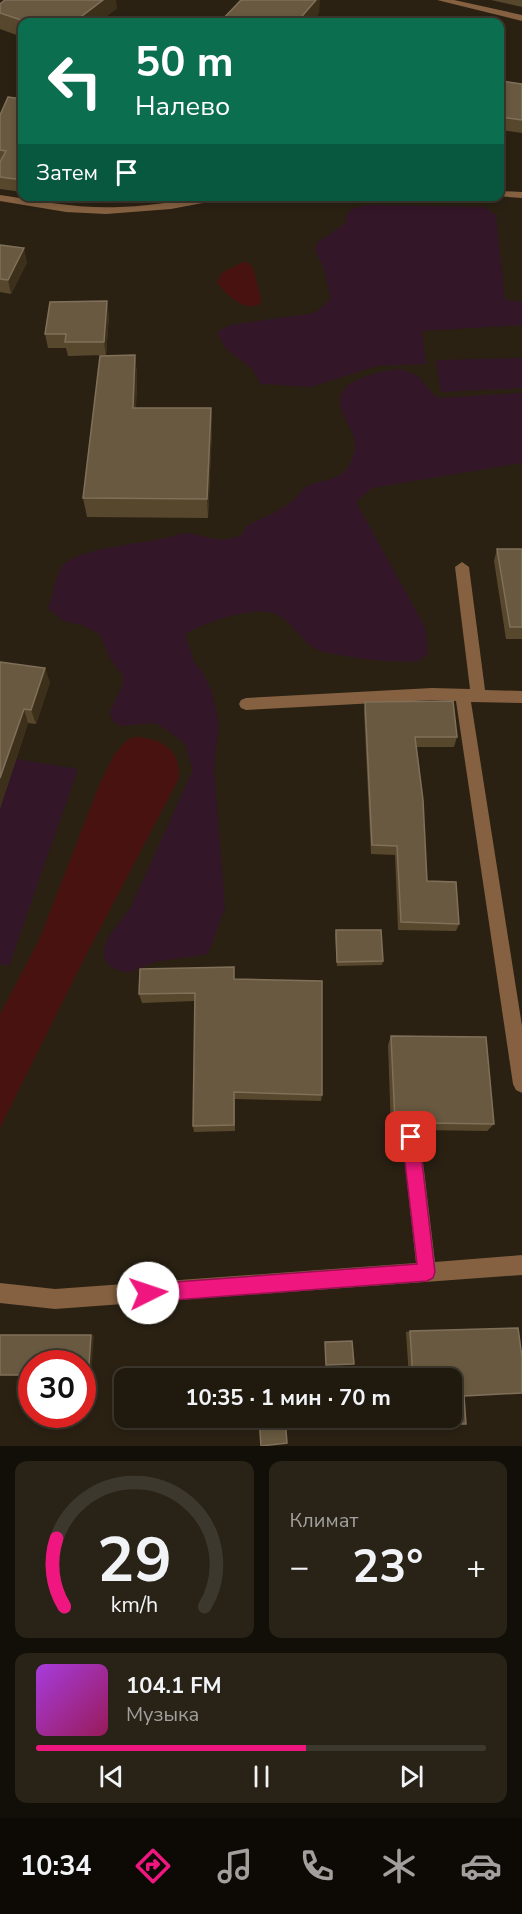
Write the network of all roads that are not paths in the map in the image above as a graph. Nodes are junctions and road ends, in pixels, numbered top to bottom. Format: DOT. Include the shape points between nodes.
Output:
graph roads {
  1 [pos="442,0"];
  2 [pos="522,18"];
  3 [pos="504,194"];
  4 [pos="522,195"];
  5 [pos="0,198"];
  6 [pos="18,200"];
  7 [pos="24,201"];
  8 [pos="199,201"];
  9 [pos="462,567"];
  10 [pos="470,696"];
  11 [pos="522,698"];
  12 [pos="246,704"];
  13 [pos="522,1084"];
  14 [pos="411,1137"];
  15 [pos="522,1265"];
  16 [pos="427,1272"];
  17 [pos="0,1293"];
  1 -- 2 [label="street"];
  3 -- 4 [label="street"];
  5 -- 6 [label="street"];
  7 -- 8 [label="street" via="106,211"];
  9 -- 10 [label="street"];
  10 -- 11 [label="street"];
  10 -- 12 [label="street" via="432,694"];
  10 -- 13 [label="street"];
  14 -- 16 [label="street"];
  15 -- 16 [label="street"];
  16 -- 17 [label="street" via="55,1299"];
}
